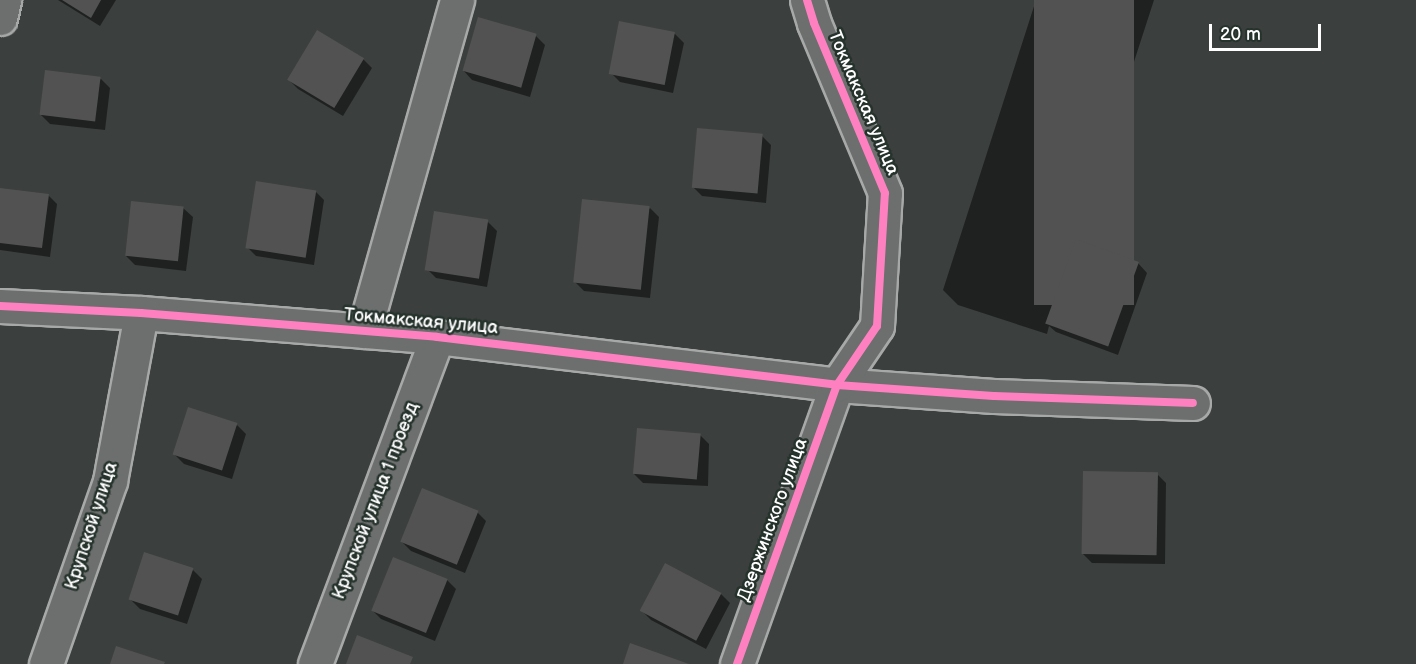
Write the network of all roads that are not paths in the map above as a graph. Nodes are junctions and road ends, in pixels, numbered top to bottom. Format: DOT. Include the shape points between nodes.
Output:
graph roads {
  1 [pos="4,0"];
  2 [pos="458,0"];
  3 [pos="807,0"];
  4 [pos="0,18"];
  5 [pos="0,306"];
  6 [pos="141,314"];
  7 [pos="364,331"];
  8 [pos="437,337"];
  9 [pos="837,385"];
  10 [pos="1192,403"];
  11 [pos="46,664"];
  12 [pos="315,664"];
  13 [pos="737,664"];
  1 -- 4 [label="street"];
  2 -- 7 [label="street, Токмакская улица"];
  3 -- 9 [label="street, Токмакская улица" via="885,193 877,326"];
  5 -- 6 [label="street, Токмакская улица"];
  6 -- 7 [label="street, Токмакская улица"];
  6 -- 11 [label="street, Крупской улица" via="110,482"];
  7 -- 8 [label="street, Токмакская улица"];
  8 -- 9 [label="street, Токмакская улица"];
  8 -- 12 [label="street, Крупской улица 1 проезд"];
  9 -- 10 [label="street, Токмакская улица" via="994,396"];
  9 -- 13 [label="street, Дзержинского улица"];
}
